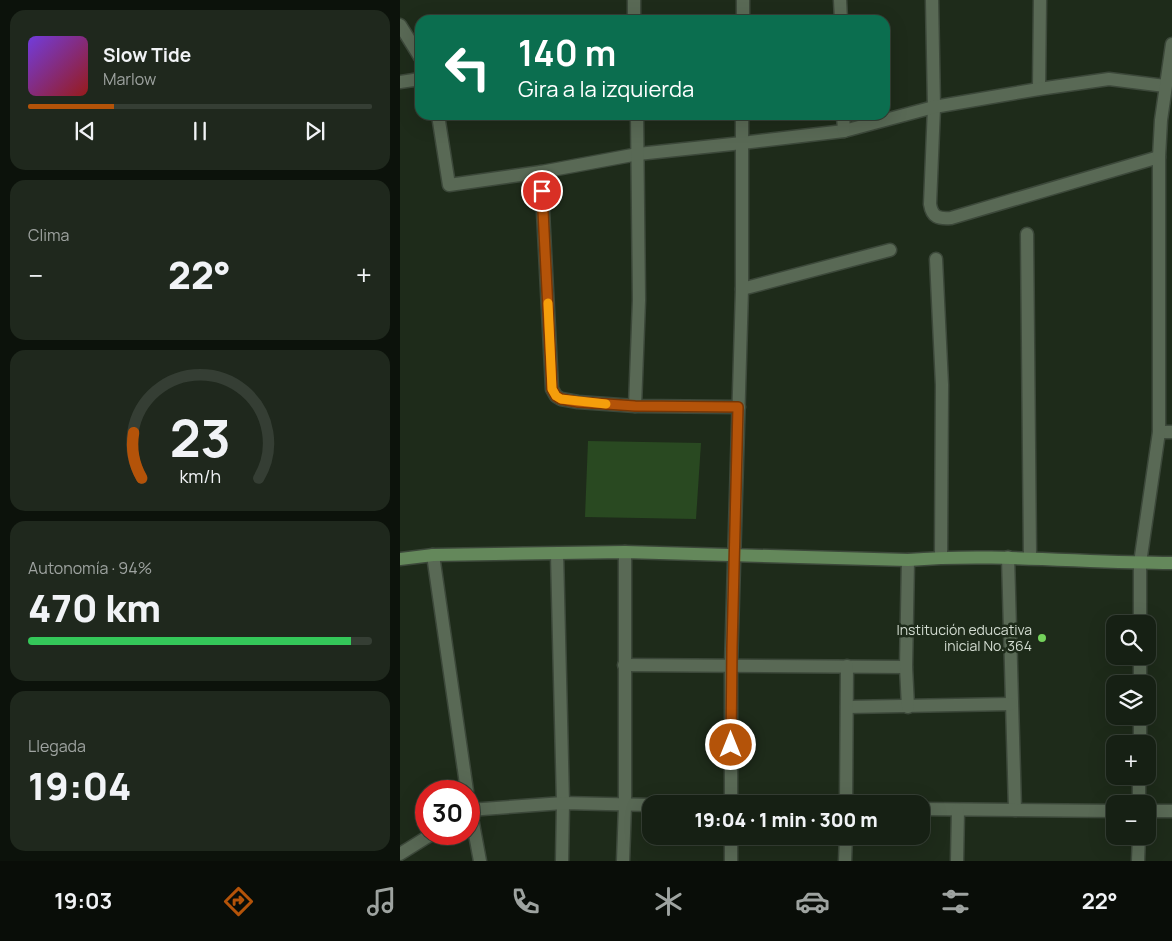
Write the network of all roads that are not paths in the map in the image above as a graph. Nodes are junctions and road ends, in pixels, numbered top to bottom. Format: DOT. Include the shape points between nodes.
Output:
graph roads {
  1 [pos="634,0"];
  2 [pos="743,0"];
  3 [pos="840,0"];
  4 [pos="932,0"];
  5 [pos="1040,0"];
  6 [pos="634,15"];
  7 [pos="743,15"];
  8 [pos="841,15"];
  9 [pos="400,25"];
  10 [pos="1172,44"];
  11 [pos="415,49"];
  12 [pos="415,80"];
  13 [pos="400,82"];
  14 [pos="1165,86"];
  15 [pos="1039,89"];
  16 [pos="934,108"];
  17 [pos="890,119"];
  18 [pos="439,120"];
  19 [pos="637,120"];
  20 [pos="742,120"];
  21 [pos="843,120"];
  22 [pos="887,120"];
  23 [pos="844,131"];
  24 [pos="742,144"];
  25 [pos="638,154"];
  26 [pos="1159,157"];
  27 [pos="541,172"];
  28 [pos="1027,234"];
  29 [pos="890,250"];
  30 [pos="936,259"];
  31 [pos="742,289"];
  32 [pos="635,406"];
  33 [pos="738,407"];
  34 [pos="1165,432"];
  35 [pos="624,552"];
  36 [pos="557,554"];
  37 [pos="433,555"];
  38 [pos="734,555"];
  39 [pos="941,557"];
  40 [pos="1008,557"];
  41 [pos="1030,557"];
  42 [pos="400,559"];
  43 [pos="908,560"];
  44 [pos="1140,563"];
  45 [pos="1172,564"];
  46 [pos="1140,615"];
  47 [pos="624,665"];
  48 [pos="731,666"];
  49 [pos="847,666"];
  50 [pos="906,667"];
  51 [pos="1011,704"];
  52 [pos="847,707"];
  53 [pos="908,707"];
  54 [pos="465,780"];
  55 [pos="732,795"];
  56 [pos="846,795"];
  57 [pos="563,803"];
  58 [pos="625,805"];
  59 [pos="642,805"];
  60 [pos="480,807"];
  61 [pos="930,809"];
  62 [pos="958,810"];
  63 [pos="1015,810"];
  64 [pos="1106,810"];
  65 [pos="1156,811"];
  66 [pos="1172,811"];
  67 [pos="415,845"];
  68 [pos="477,845"];
  69 [pos="731,845"];
  70 [pos="846,845"];
  71 [pos="1138,845"];
  72 [pos="400,854"];
  73 [pos="480,861"];
  74 [pos="562,861"];
  75 [pos="622,861"];
  76 [pos="731,861"];
  77 [pos="845,861"];
  78 [pos="957,861"];
  79 [pos="1138,861"];
  1 -- 6 [label="street"];
  2 -- 7 [label="street"];
  3 -- 8 [label="street"];
  4 -- 16 [label="street"];
  5 -- 15 [label="street"];
  9 -- 11 [label="street"];
  10 -- 14 [label="street"];
  12 -- 13 [label="street"];
  14 -- 15 [label="street" via="1109,80"];
  14 -- 26 [label="street"];
  15 -- 16 [label="street"];
  16 -- 17 [label="street"];
  16 -- 26 [label="street" via="930,204 931,212 941,219"];
  18 -- 27 [label="street" via="449,185"];
  19 -- 25 [label="street"];
  20 -- 24 [label="street"];
  21 -- 23 [label="street"];
  22 -- 23 [label="street"];
  23 -- 24 [label="street"];
  24 -- 25 [label="street"];
  24 -- 31 [label="street"];
  25 -- 27 [label="street"];
  25 -- 32 [label="street" via="639,300"];
  26 -- 34 [label="street"];
  27 -- 32 [label="street" via="552,389 561,399"];
  28 -- 41 [label="street"];
  29 -- 31 [label="street"];
  30 -- 39 [label="street" via="942,385"];
  31 -- 33 [label="street"];
  32 -- 33 [label="street"];
  33 -- 38 [label="street"];
  34 -- 44 [label="street"];
  35 -- 36 [label="street"];
  35 -- 38 [label="street"];
  35 -- 47 [label="street"];
  36 -- 37 [label="street"];
  36 -- 57 [label="street"];
  37 -- 42 [label="street"];
  37 -- 54 [label="street"];
  38 -- 43 [label="street"];
  38 -- 48 [label="street"];
  39 -- 40 [label="street"];
  39 -- 43 [label="street"];
  40 -- 41 [label="street"];
  40 -- 51 [label="street"];
  41 -- 44 [label="street"];
  43 -- 50 [label="street"];
  44 -- 45 [label="street"];
  44 -- 46 [label="street"];
  47 -- 48 [label="street"];
  47 -- 58 [label="street"];
  48 -- 49 [label="street"];
  48 -- 55 [label="street"];
  49 -- 50 [label="street"];
  49 -- 52 [label="street"];
  50 -- 53 [label="street"];
  51 -- 53 [label="street"];
  51 -- 63 [label="street"];
  52 -- 53 [label="street"];
  52 -- 56 [label="street"];
  57 -- 58 [label="street"];
  57 -- 60 [label="street"];
  57 -- 74 [label="street"];
  58 -- 59 [label="street"];
  58 -- 75 [label="street"];
  61 -- 62 [label="street"];
  62 -- 63 [label="street"];
  62 -- 78 [label="street"];
  63 -- 64 [label="street"];
  65 -- 66 [label="street"];
  67 -- 72 [label="street"];
  68 -- 73 [label="street"];
  69 -- 76 [label="street"];
  70 -- 77 [label="street"];
  71 -- 79 [label="street"];
}
